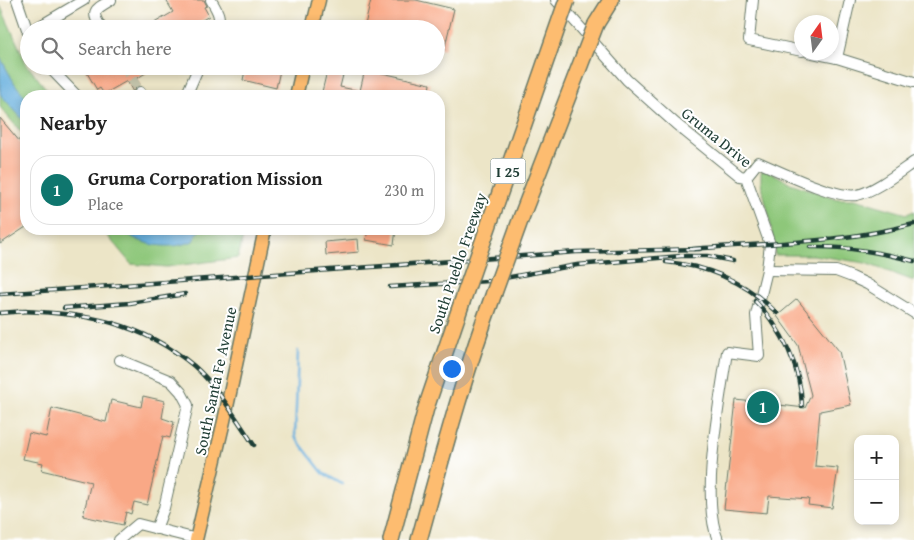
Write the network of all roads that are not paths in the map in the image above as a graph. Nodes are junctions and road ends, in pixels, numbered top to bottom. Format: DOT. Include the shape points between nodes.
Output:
graph roads {
  1 [pos="17,0"];
  2 [pos="84,0"];
  3 [pos="111,0"];
  4 [pos="211,0"];
  5 [pos="319,0"];
  6 [pos="556,0"];
  7 [pos="567,0"];
  8 [pos="603,0"];
  9 [pos="611,0"];
  10 [pos="754,0"];
  11 [pos="842,0"];
  12 [pos="850,0"];
  13 [pos="25,20"];
  14 [pos="50,20"];
  15 [pos="96,20"];
  16 [pos="219,20"];
  17 [pos="314,20"];
  18 [pos="596,24"];
  19 [pos="794,49"];
  20 [pos="839,49"];
  21 [pos="839,59"];
  22 [pos="57,75"];
  23 [pos="195,75"];
  24 [pos="301,75"];
  25 [pos="914,82"];
  26 [pos="71,90"];
  27 [pos="189,90"];
  28 [pos="297,90"];
  29 [pos="914,162"];
  30 [pos="746,178"];
  31 [pos="264,235"];
  32 [pos="767,270"];
  33 [pos="914,313"];
  34 [pos="120,360"];
  35 [pos="156,529"];
  36 [pos="119,540"];
  37 [pos="196,540"];
  38 [pos="391,540"];
  39 [pos="420,540"];
  40 [pos="718,540"];
  1 -- 13 [label="street"];
  2 -- 14 [label="street"];
  3 -- 15 [label="street" via="96,8"];
  4 -- 16 [label="street" via="218,10"];
  5 -- 17 [label="main road"];
  6 -- 30 [label="street, Gruma Drive" via="627,80 676,124"];
  7 -- 38 [label="highway, South Pueblo Freeway / I 25, bridge" via="426,408"];
  8 -- 18 [label="highway, I 25"];
  9 -- 18 [label="highway"];
  10 -- 19 [label="street" via="749,40"];
  11 -- 12 [label="street"];
  12 -- 20 [label="street"];
  18 -- 39 [label="highway, I 25, bridge" via="475,344"];
  21 -- 25 [label="street"];
  22 -- 26 [label="street"];
  23 -- 27 [label="street"];
  24 -- 28 [label="main road"];
  29 -- 30 [label="street" via="881,184 852,196 822,188 758,162"];
  30 -- 32 [label="street, Gruma Drive" via="770,244"];
  31 -- 37 [label="main road, South Santa Fe Avenue"];
  32 -- 33 [label="street" via="836,271 867,284"];
  32 -- 40 [label="street, Gruma Drive" via="756,314 759,356 727,352 710,501"];
  34 -- 35 [label="street" via="171,381 188,406"];
  35 -- 36 [label="street" via="138,524"];
  35 -- 37 [label="street"];
}
